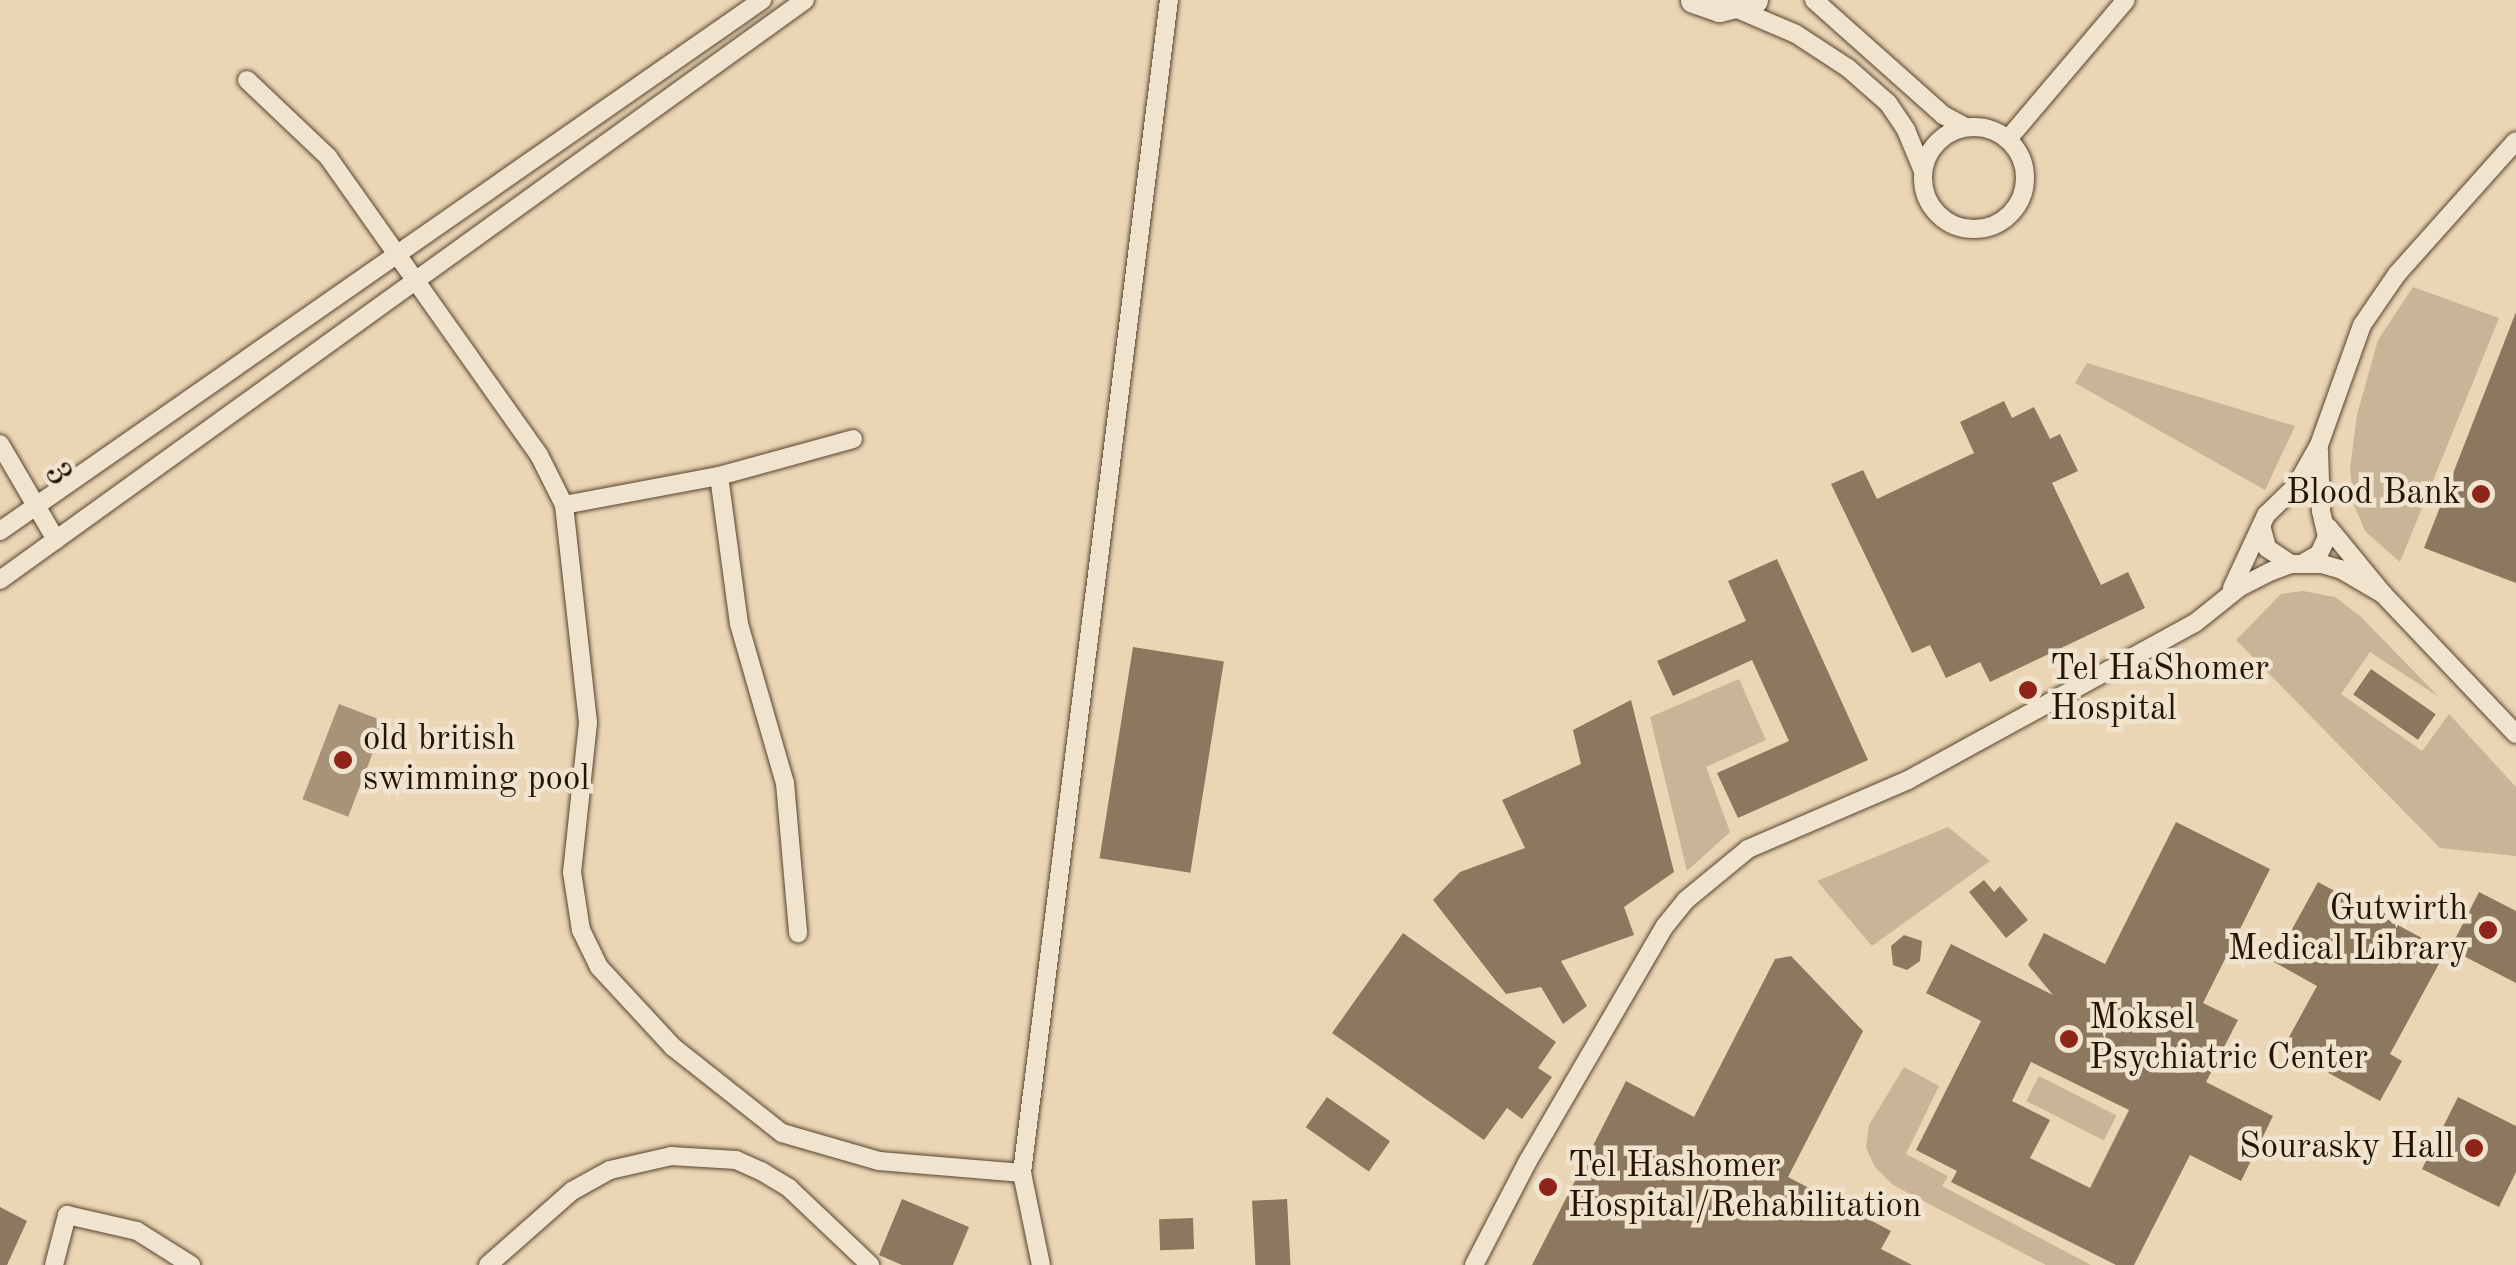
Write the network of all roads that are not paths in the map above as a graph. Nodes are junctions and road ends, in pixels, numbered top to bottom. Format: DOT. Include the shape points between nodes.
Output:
graph roads {
  1 [pos="762,0"];
  2 [pos="805,0"];
  3 [pos="1169,0"];
  4 [pos="1693,0"];
  5 [pos="1814,0"];
  6 [pos="2126,0"];
  7 [pos="1745,4"];
  8 [pos="248,80"];
  9 [pos="1966,126"];
  10 [pos="2008,139"];
  11 [pos="2516,141"];
  12 [pos="1923,170"];
  13 [pos="398,254"];
  14 [pos="416,279"];
  15 [pos="853,439"];
  16 [pos="0,444"];
  17 [pos="2319,445"];
  18 [pos="719,476"];
  19 [pos="2276,504"];
  20 [pos="37,505"];
  21 [pos="564,505"];
  22 [pos="2324,519"];
  23 [pos="2262,530"];
  24 [pos="0,531"];
  25 [pos="56,540"];
  26 [pos="2297,563"];
  27 [pos="0,580"];
  28 [pos="2383,594"];
  29 [pos="2219,604"];
  30 [pos="2516,734"];
  31 [pos="798,933"];
  32 [pos="1022,1173"];
  33 [pos="54,1265"];
  34 [pos="191,1265"];
  35 [pos="488,1265"];
  36 [pos="870,1265"];
  37 [pos="1041,1265"];
  38 [pos="1474,1265"];
  1 -- 13 [label="street"];
  2 -- 14 [label="street"];
  3 -- 32 [label="street"];
  4 -- 7 [label="street" via="1719,8"];
  5 -- 9 [label="street"];
  6 -- 10 [label="street"];
  7 -- 12 [label="street" via="1848,68 1888,103"];
  8 -- 13 [label="street" via="328,157"];
  9 -- 10 [label="street"];
  9 -- 12 [label="street" via="1939,140"];
  10 -- 12 [label="street" via="2021,156 2025,187 2017,207 1991,226 1958,227 1940,216 1924,192"];
  11 -- 17 [label="street" via="2381,296 2350,352"];
  13 -- 14 [label="street"];
  13 -- 20 [label="street"];
  14 -- 21 [label="street" via="539,454"];
  14 -- 25 [label="street"];
  15 -- 18 [label="street"];
  16 -- 20 [label="street, 3"];
  17 -- 19 [label="street" via="2296,486"];
  17 -- 22 [label="street"];
  18 -- 21 [label="street"];
  18 -- 31 [label="street" via="738,624 785,784"];
  19 -- 22 [label="street" via="2297,498"];
  19 -- 23 [label="street"];
  20 -- 24 [label="street"];
  20 -- 25 [label="street, 3"];
  21 -- 32 [label="street" via="588,723 572,872 581,930 599,967 673,1047 782,1133 879,1162"];
  22 -- 26 [label="street" via="2324,546"];
  22 -- 28 [label="street"];
  23 -- 26 [label="street" via="2267,548"];
  23 -- 29 [label="street"];
  25 -- 27 [label="street"];
  26 -- 28 [label="street" via="2340,569"];
  26 -- 29 [label="street" via="2254,578"];
  28 -- 30 [label="street"];
  29 -- 38 [label="street" via="1908,780 1748,849 1686,900 1629,986"];
  32 -- 37 [label="street"];
  33 -- 34 [label="street" via="67,1214 137,1231"];
  35 -- 36 [label="street" via="572,1190 610,1170 671,1156 736,1160 761,1171 789,1188"];
}
